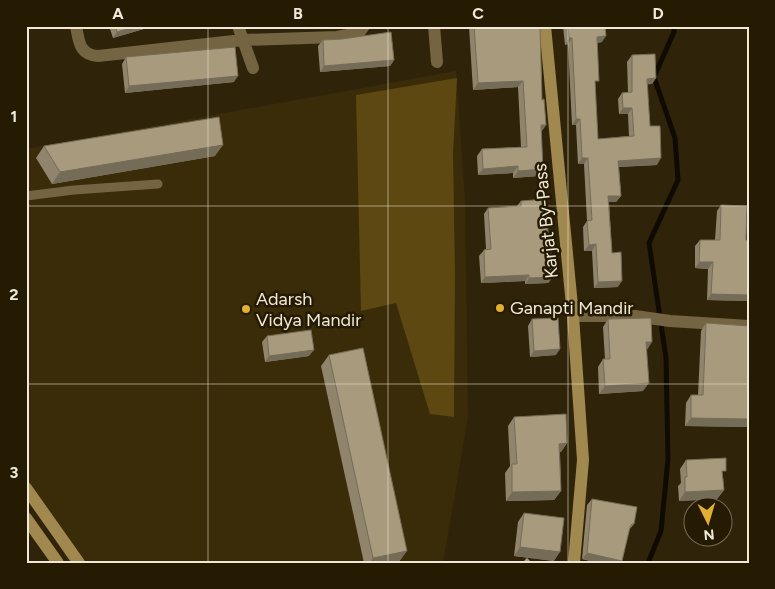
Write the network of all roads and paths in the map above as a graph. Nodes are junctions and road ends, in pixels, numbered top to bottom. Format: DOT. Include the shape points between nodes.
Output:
graph roads {
  1 [pos="76,26"];
  2 [pos="238,26"];
  3 [pos="364,26"];
  4 [pos="434,26"];
  5 [pos="545,26"];
  6 [pos="243,40"];
  7 [pos="437,62"];
  8 [pos="253,68"];
  9 [pos="158,184"];
  10 [pos="26,196"];
  11 [pos="573,316"];
  12 [pos="749,326"];
  13 [pos="26,488"];
  14 [pos="26,518"];
  15 [pos="58,563"];
  16 [pos="79,563"];
  17 [pos="574,563"];
  1 -- 6 [label="street" via="79,43 90,56"];
  2 -- 6 [label="street"];
  3 -- 6 [label="street" via="359,33 337,37"];
  4 -- 7 [label="street"];
  5 -- 11 [label="main road, Karjat By-Pass"];
  6 -- 8 [label="street"];
  9 -- 10 [label="lane"];
  11 -- 12 [label="street" via="635,316"];
  11 -- 17 [label="main road, Karjat By-Pass" via="583,460"];
  13 -- 16 [label="main road"];
  14 -- 15 [label="main road"];
}
